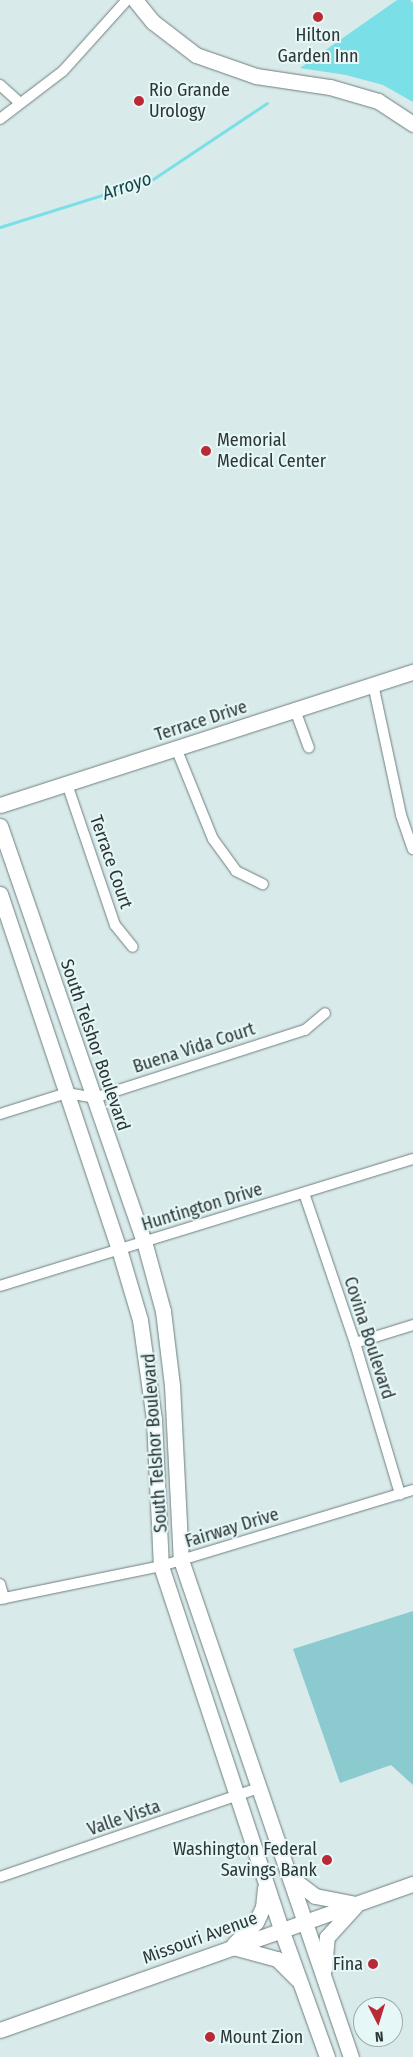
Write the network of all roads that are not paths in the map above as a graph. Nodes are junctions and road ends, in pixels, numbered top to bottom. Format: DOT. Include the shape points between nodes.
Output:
graph roads {
  1 [pos="127,0"];
  2 [pos="135,0"];
  3 [pos="0,85"];
  4 [pos="20,103"];
  5 [pos="0,119"];
  6 [pos="413,124"];
  7 [pos="413,672"];
  8 [pos="373,684"];
  9 [pos="295,710"];
  10 [pos="176,748"];
  11 [pos="309,748"];
  12 [pos="68,784"];
  13 [pos="0,805"];
  14 [pos="0,826"];
  15 [pos="413,850"];
  16 [pos="263,884"];
  17 [pos="0,894"];
  18 [pos="133,947"];
  19 [pos="325,1013"];
  20 [pos="67,1093"];
  21 [pos="94,1098"];
  22 [pos="0,1114"];
  23 [pos="413,1159"];
  24 [pos="304,1193"];
  25 [pos="144,1241"];
  26 [pos="119,1249"];
  27 [pos="0,1286"];
  28 [pos="413,1325"];
  29 [pos="355,1343"];
  30 [pos="413,1490"];
  31 [pos="400,1494"];
  32 [pos="181,1560"];
  33 [pos="161,1566"];
  34 [pos="0,1584"];
  35 [pos="2,1598"];
  36 [pos="258,1788"];
  37 [pos="237,1796"];
  38 [pos="288,1873"];
  39 [pos="0,1877"];
  40 [pos="265,1881"];
  41 [pos="413,1884"];
  42 [pos="358,1903"];
  43 [pos="304,1921"];
  44 [pos="281,1929"];
  45 [pos="231,1947"];
  46 [pos="324,1980"];
  47 [pos="300,1982"];
  48 [pos="0,2030"];
  49 [pos="327,2057"];
  50 [pos="351,2057"];
  1 -- 4 [label="street" via="63,71"];
  2 -- 6 [label="main road" via="153,22 196,55 256,76 330,87 378,101"];
  3 -- 4 [label="street"];
  4 -- 5 [label="street"];
  7 -- 8 [label="main road, Terrace Drive"];
  8 -- 9 [label="main road, Terrace Drive"];
  8 -- 15 [label="street" via="401,815"];
  9 -- 10 [label="main road, Terrace Drive"];
  9 -- 11 [label="street"];
  10 -- 12 [label="main road, Terrace Drive"];
  10 -- 16 [label="street" via="212,839 236,871"];
  12 -- 13 [label="main road, Terrace Drive"];
  12 -- 18 [label="street, Terrace Court" via="115,925"];
  14 -- 21 [label="main road, South Telshor Boulevard"];
  17 -- 20 [label="main road, South Telshor Boulevard"];
  19 -- 21 [label="street, Buena Vida Court" via="304,1030"];
  20 -- 21 [label="street, Buena Vida Court"];
  20 -- 22 [label="street"];
  20 -- 26 [label="main road, South Telshor Boulevard"];
  21 -- 25 [label="main road, South Telshor Boulevard"];
  23 -- 24 [label="street, Huntington Drive"];
  24 -- 25 [label="street, Huntington Drive"];
  24 -- 29 [label="street, Covina Boulevard"];
  25 -- 26 [label="street, Huntington Drive"];
  25 -- 32 [label="main road, South Telshor Boulevard" via="164,1311 172,1385"];
  26 -- 27 [label="street, Huntington Drive"];
  26 -- 33 [label="main road, South Telshor Boulevard" via="140,1320 154,1419"];
  28 -- 29 [label="street"];
  29 -- 31 [label="street, Covina Boulevard"];
  30 -- 31 [label="street, Fairway Drive"];
  31 -- 32 [label="street, Fairway Drive"];
  32 -- 33 [label="street, Fairway Drive"];
  32 -- 36 [label="main road, South Telshor Boulevard"];
  33 -- 35 [label="street, Fairway Drive"];
  33 -- 37 [label="main road, South Telshor Boulevard"];
  34 -- 35 [label="street"];
  36 -- 37 [label="street, Valle Vista"];
  36 -- 38 [label="main road, South Telshor Boulevard"];
  37 -- 39 [label="street, Valle Vista"];
  37 -- 40 [label="main road, South Telshor Boulevard"];
  38 -- 42 [label="main road" via="298,1886 315,1896"];
  38 -- 43 [label="main road, South Telshor Boulevard"];
  40 -- 44 [label="main road, South Telshor Boulevard"];
  40 -- 45 [label="main road" via="263,1907 256,1922"];
  41 -- 42 [label="main road, Missouri Avenue"];
  42 -- 43 [label="main road, Missouri Avenue"];
  42 -- 46 [label="main road" via="327,1938 323,1955"];
  43 -- 44 [label="main road, Missouri Avenue"];
  43 -- 46 [label="main road, South Telshor Boulevard"];
  44 -- 45 [label="main road, Missouri Avenue"];
  44 -- 47 [label="main road, South Telshor Boulevard"];
  45 -- 47 [label="main road" via="277,1959"];
  45 -- 48 [label="main road, Missouri Avenue"];
  46 -- 50 [label="main road, South Telshor Boulevard"];
  47 -- 49 [label="main road, South Telshor Boulevard"];
}
